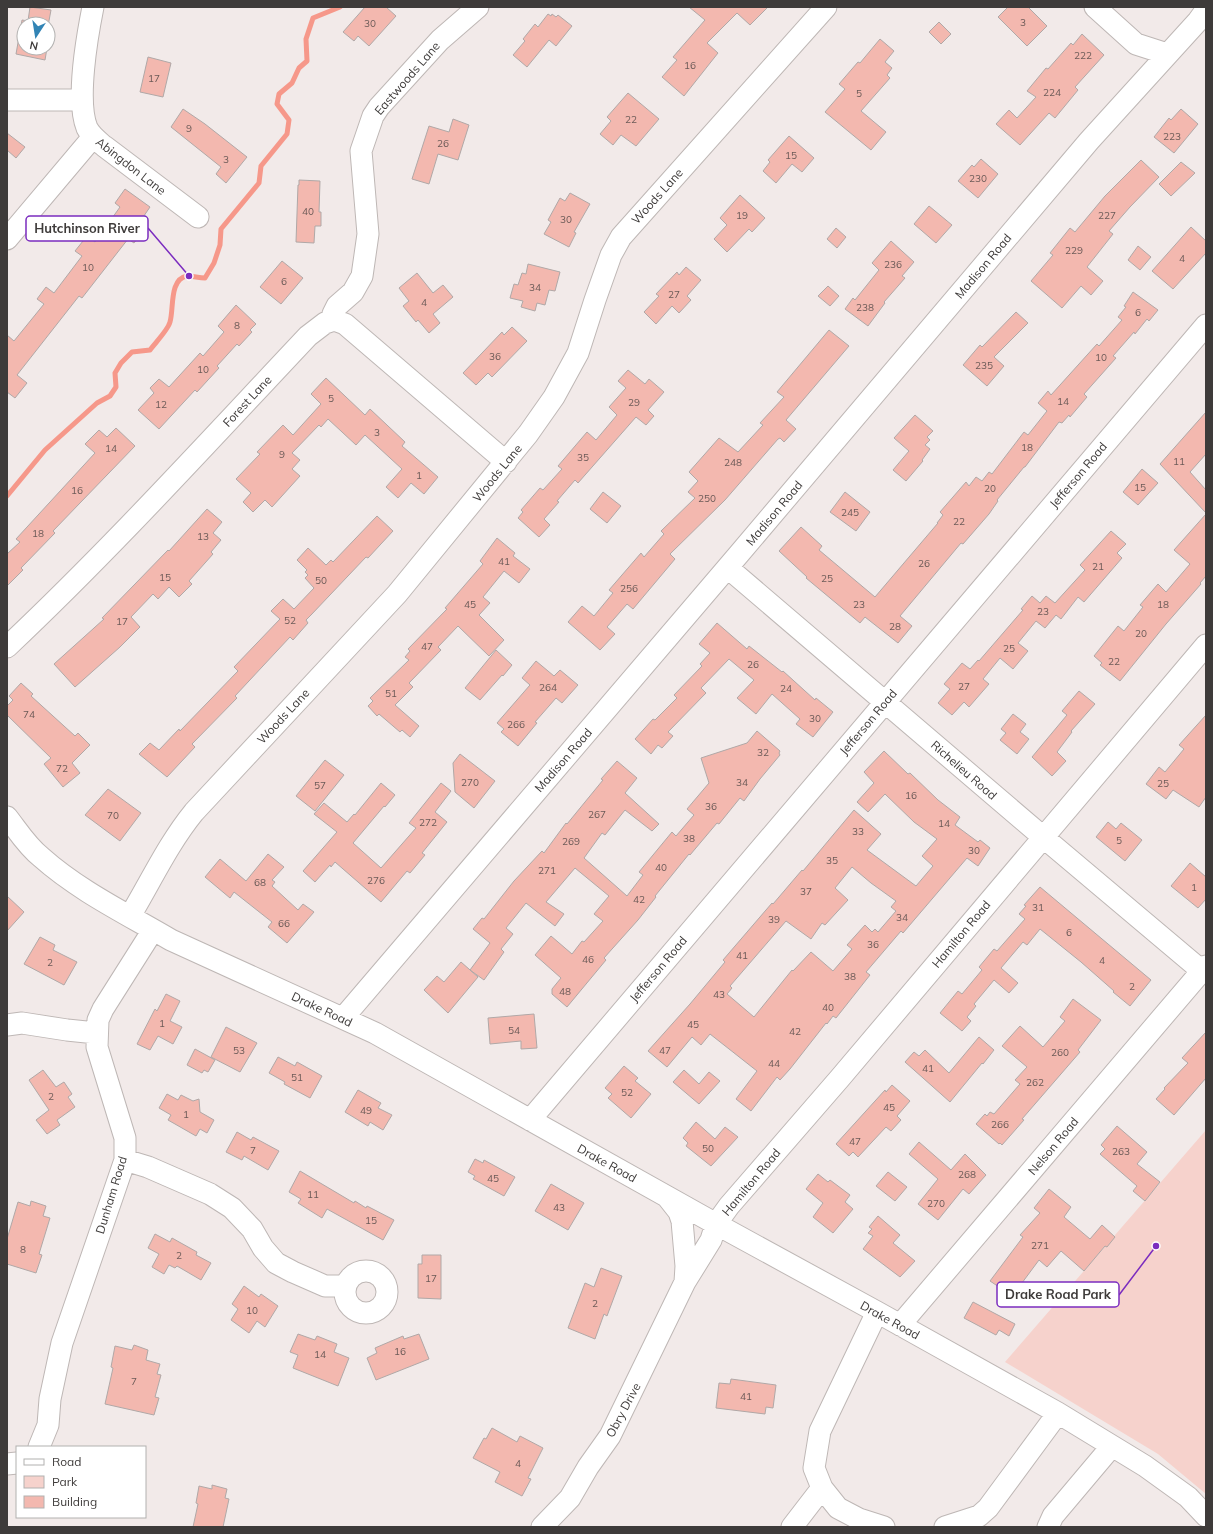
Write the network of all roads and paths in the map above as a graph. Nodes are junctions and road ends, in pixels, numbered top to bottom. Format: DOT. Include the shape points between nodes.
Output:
graph roads {
  1 [pos="93,7"];
  2 [pos="478,7"];
  3 [pos="826,7"];
  4 [pos="1095,7"];
  5 [pos="1203,22"];
  6 [pos="1167,54"];
  7 [pos="7,100"];
  8 [pos="82,100"];
  9 [pos="93,137"];
  10 [pos="198,217"];
  11 [pos="7,239"];
  12 [pos="334,320"];
  13 [pos="1206,325"];
  14 [pos="506,462"];
  15 [pos="728,568"];
  16 [pos="1206,645"];
  17 [pos="7,647"];
  18 [pos="885,702"];
  19 [pos="7,817"];
  20 [pos="1043,837"];
  21 [pos="130,916"];
  22 [pos="153,930"];
  23 [pos="1204,969"];
  24 [pos="342,1018"];
  25 [pos="7,1025"];
  26 [pos="96,1033"];
  27 [pos="530,1120"];
  28 [pos="125,1160"];
  29 [pos="667,1196"];
  30 [pos="716,1224"];
  31 [pos="685,1282"];
  32 [pos="346,1286"];
  33 [pos="877,1312"];
  34 [pos="900,1325"];
  35 [pos="1058,1413"];
  36 [pos="39,1446"];
  37 [pos="1112,1446"];
  38 [pos="822,1488"];
  39 [pos="1206,1516"];
  40 [pos="542,1527"];
  41 [pos="792,1527"];
  42 [pos="884,1527"];
  43 [pos="945,1527"];
  44 [pos="1048,1527"];
  1 -- 8 [label="street, Abingdon Lane"];
  2 -- 12 [label="street, Eastwoods Lane" via="440,40 373,116 361,151 368,234 366,256 362,276 353,292 336,306"];
  3 -- 14 [label="street, Woods Lane" via="621,237 611,255 578,353 554,398"];
  4 -- 6 [label="street" via="1136,44"];
  5 -- 6 [label="street, Madison Road"];
  6 -- 15 [label="street, Madison Road" via="1088,141"];
  7 -- 8 [label="street"];
  8 -- 9 [label="street, Abingdon Lane" via="84,117"];
  9 -- 10 [label="street, Abingdon Lane"];
  9 -- 11 [label="street"];
  12 -- 14 [label="street" via="345,324"];
  12 -- 17 [label="street, Forest Lane" via="325,323 308,336 172,482"];
  13 -- 18 [label="street, Jefferson Road"];
  14 -- 21 [label="street, Woods Lane" via="397,594 194,812 165,853"];
  15 -- 18 [label="street, Richelieu Road"];
  15 -- 24 [label="street, Madison Road"];
  16 -- 20 [label="street, Hamilton Road"];
  18 -- 20 [label="street, Richelieu Road"];
  18 -- 27 [label="street, Jefferson Road"];
  19 -- 21 [label="street, Drake Road" via="28,845 70,881"];
  20 -- 23 [label="street, Richelieu Road"];
  20 -- 30 [label="street, Hamilton Road"];
  21 -- 22 [label="street, Drake Road"];
  22 -- 24 [label="street, Drake Road"];
  22 -- 26 [label="street, Dunham Road" via="103,1009"];
  23 -- 34 [label="street, Nelson Road"];
  24 -- 27 [label="street, Drake Road" via="375,1033"];
  25 -- 26 [label="street" via="22,1023"];
  26 -- 28 [label="street, Dunham Road" via="97,1047 125,1138"];
  27 -- 29 [label="street, Drake Road"];
  28 -- 32 [label="street" via="148,1167 210,1194 232,1208 252,1229 276,1263 325,1286"];
  28 -- 36 [label="street, Dunham Road" via="62,1343 50,1399 48,1425"];
  29 -- 30 [label="street, Drake Road"];
  29 -- 31 [label="street, Obry Drive" via="680,1212 682,1221"];
  30 -- 31 [label="street, Obry Drive" via="711,1240"];
  30 -- 33 [label="street, Drake Road"];
  31 -- 40 [label="street, Obry Drive" via="610,1436 570,1498"];
  33 -- 34 [label="street, Drake Road"];
  33 -- 38 [label="street" via="820,1431 814,1468"];
  34 -- 35 [label="street, Drake Road"];
  35 -- 37 [label="street, Drake Road"];
  35 -- 43 [label="street" via="988,1508 979,1516"];
  37 -- 39 [label="street, Drake Road" via="1167,1481 1188,1497"];
  37 -- 44 [label="street" via="1053,1516"];
  38 -- 41 [label="street"];
  38 -- 42 [label="street" via="838,1508 859,1519"];
}
